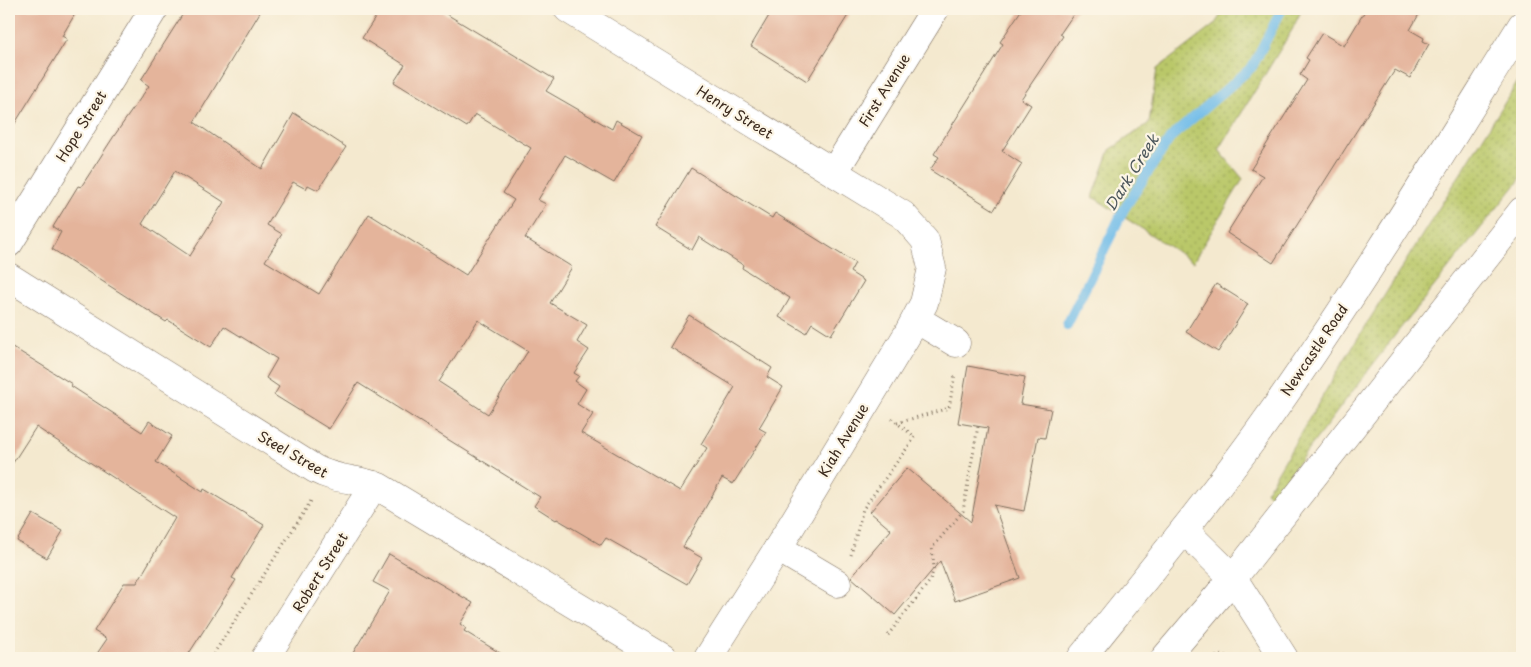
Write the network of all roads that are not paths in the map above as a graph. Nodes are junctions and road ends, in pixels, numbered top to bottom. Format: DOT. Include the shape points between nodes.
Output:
graph roads {
  1 [pos="154,9"];
  2 [pos="568,9"];
  3 [pos="935,9"];
  4 [pos="1522,25"];
  5 [pos="834,172"];
  6 [pos="1522,211"];
  7 [pos="903,215"];
  8 [pos="9,244"];
  9 [pos="9,277"];
  10 [pos="916,319"];
  11 [pos="956,343"];
  12 [pos="374,485"];
  13 [pos="1184,530"];
  14 [pos="778,548"];
  15 [pos="1232,578"];
  16 [pos="837,583"];
  17 [pos="265,658"];
  18 [pos="663,658"];
  19 [pos="708,658"];
  20 [pos="1081,658"];
  21 [pos="1165,658"];
  22 [pos="1284,658"];
  1 -- 8 [label="main road, Hope Street"];
  2 -- 5 [label="main road, Henry Street"];
  3 -- 5 [label="main road, First Avenue"];
  4 -- 13 [label="main road, Newcastle Road" via="1306,364"];
  5 -- 7 [label="main road, Henry Street"];
  6 -- 15 [label="main road"];
  7 -- 10 [label="main road, Kiah Avenue" via="925,240 932,268 924,303"];
  9 -- 12 [label="main road, Steel Street" via="326,474"];
  10 -- 11 [label="main road"];
  10 -- 14 [label="main road, Kiah Avenue"];
  12 -- 17 [label="main road, Robert Street"];
  12 -- 18 [label="main road, Steel Street"];
  13 -- 15 [label="main road"];
  13 -- 20 [label="main road, Newcastle Road"];
  14 -- 16 [label="main road"];
  14 -- 19 [label="main road, Kiah Avenue"];
  15 -- 21 [label="main road"];
  15 -- 22 [label="main road"];
}
